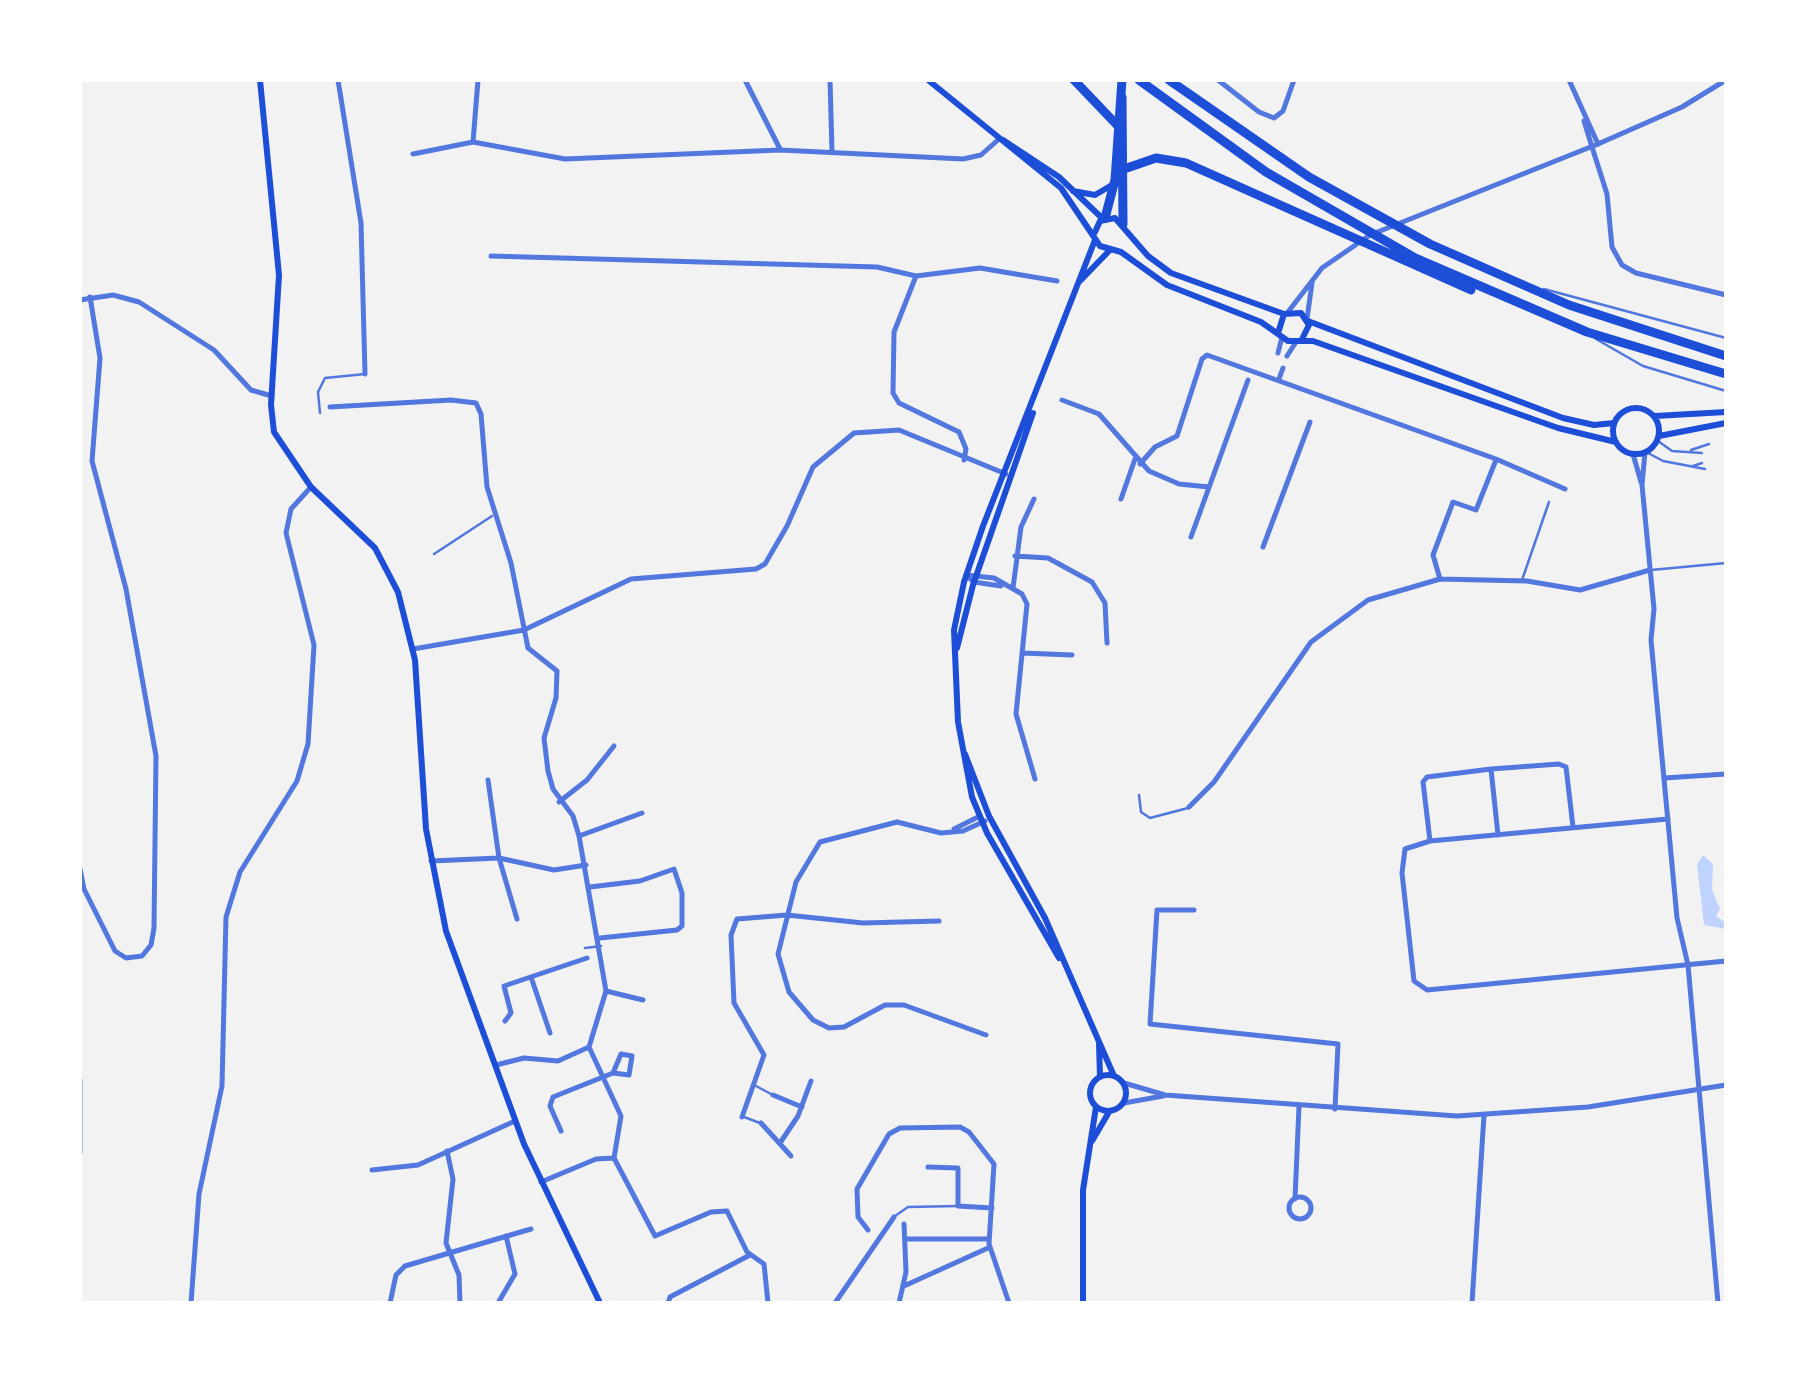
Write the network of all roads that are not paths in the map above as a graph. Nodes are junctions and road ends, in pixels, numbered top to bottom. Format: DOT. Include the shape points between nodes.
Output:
graph roads {
  1 [pos="260,80"];
  2 [pos="338,80"];
  3 [pos="478,80"];
  4 [pos="745,80"];
  5 [pos="830,80"];
  6 [pos="928,80"];
  7 [pos="1074,80"];
  8 [pos="1122,80"];
  9 [pos="1138,80"];
  10 [pos="1169,80"];
  11 [pos="1218,80"];
  12 [pos="1294,80"];
  13 [pos="1570,80"];
  14 [pos="1726,80"];
  15 [pos="1717,83"];
  16 [pos="1121,93"];
  17 [pos="1117,125"];
  18 [pos="998,139"];
  19 [pos="473,142"];
  20 [pos="1595,145"];
  21 [pos="780,150"];
  22 [pos="832,152"];
  23 [pos="413,154"];
  24 [pos="1124,168"];
  25 [pos="1116,180"];
  26 [pos="1073,191"];
  27 [pos="1104,219"];
  28 [pos="1125,228"];
  29 [pos="1095,236"];
  30 [pos="1113,249"];
  31 [pos="490,256"];
  32 [pos="916,276"];
  33 [pos="1312,280"];
  34 [pos="1057,281"];
  35 [pos="1510,281"];
  36 [pos="1079,282"];
  37 [pos="1726,295"];
  38 [pos="90,297"];
  39 [pos="80,300"];
  40 [pos="1286,313"];
  41 [pos="1547,317"];
  42 [pos="1307,320"];
  43 [pos="1587,332"];
  44 [pos="1281,334"];
  45 [pos="1726,338"];
  46 [pos="1299,340"];
  47 [pos="1278,353"];
  48 [pos="1287,356"];
  49 [pos="1726,356"];
  50 [pos="1274,364"];
  51 [pos="1283,368"];
  52 [pos="365,374"];
  53 [pos="1726,374"];
  54 [pos="1270,376"];
  55 [pos="1279,379"];
  56 [pos="1248,380"];
  57 [pos="1726,391"];
  58 [pos="272,396"];
  59 [pos="1062,400"];
  60 [pos="1036,401"];
  61 [pos="330,408"];
  62 [pos="1726,412"];
  63 [pos="320,413"];
  64 [pos="1654,416"];
  65 [pos="1310,422"];
  66 [pos="1614,423"];
  67 [pos="1726,423"];
  68 [pos="1659,438"];
  69 [pos="1616,442"];
  70 [pos="1709,444"];
  71 [pos="1690,451"];
  72 [pos="1646,452"];
  73 [pos="1702,453"];
  74 [pos="1632,454"];
  75 [pos="964,460"];
  76 [pos="1496,460"];
  77 [pos="1138,462"];
  78 [pos="1702,463"];
  79 [pos="1692,466"];
  80 [pos="1704,469"];
  81 [pos="1003,473"];
  82 [pos="1013,477"];
  83 [pos="1642,485"];
  84 [pos="310,487"];
  85 [pos="1209,487"];
  86 [pos="1565,489"];
  87 [pos="1121,499"];
  88 [pos="1034,500"];
  89 [pos="1550,502"];
  90 [pos="494,515"];
  91 [pos="1191,537"];
  92 [pos="1263,547"];
  93 [pos="434,554"];
  94 [pos="1015,556"];
  95 [pos="1726,563"];
  96 [pos="1650,570"];
  97 [pos="966,575"];
  98 [pos="976,578"];
  99 [pos="1440,579"];
  100 [pos="1522,580"];
  101 [pos="1008,587"];
  102 [pos="524,630"];
  103 [pos="1107,643"];
  104 [pos="413,649"];
  105 [pos="1022,652"];
  106 [pos="956,654"];
  107 [pos="1072,655"];
  108 [pos="614,746"];
  109 [pos="962,748"];
  110 [pos="1491,770"];
  111 [pos="1726,774"];
  112 [pos="1664,778"];
  113 [pos="488,780"];
  114 [pos="1035,780"];
  115 [pos="1139,795"];
  116 [pos="559,802"];
  117 [pos="1189,807"];
  118 [pos="642,813"];
  119 [pos="990,816"];
  120 [pos="981,820"];
  121 [pos="1668,820"];
  122 [pos="1573,827"];
  123 [pos="1498,835"];
  124 [pos="579,836"];
  125 [pos="1430,841"];
  126 [pos="499,858"];
  127 [pos="431,861"];
  128 [pos="586,865"];
  129 [pos="80,869"];
  130 [pos="590,888"];
  131 [pos="1194,910"];
  132 [pos="787,915"];
  133 [pos="517,919"];
  134 [pos="939,921"];
  135 [pos="600,942"];
  136 [pos="586,948"];
  137 [pos="587,958"];
  138 [pos="1059,958"];
  139 [pos="1726,961"];
  140 [pos="1688,965"];
  141 [pos="532,980"];
  142 [pos="606,991"];
  143 [pos="643,1000"];
  144 [pos="505,1020"];
  145 [pos="550,1033"];
  146 [pos="986,1036"];
  147 [pos="1099,1044"];
  148 [pos="589,1047"];
  149 [pos="496,1065"];
  150 [pos="613,1073"];
  151 [pos="1114,1076"];
  152 [pos="1100,1077"];
  153 [pos="602,1078"];
  154 [pos="80,1080"];
  155 [pos="811,1082"];
  156 [pos="1124,1084"];
  157 [pos="754,1086"];
  158 [pos="1726,1086"];
  159 [pos="1700,1090"];
  160 [pos="1166,1094"];
  161 [pos="773,1095"];
  162 [pos="1124,1103"];
  163 [pos="1299,1106"];
  164 [pos="802,1107"];
  165 [pos="1096,1107"];
  166 [pos="1334,1109"];
  167 [pos="1109,1112"];
  168 [pos="1484,1115"];
  169 [pos="742,1116"];
  170 [pos="515,1121"];
  171 [pos="760,1124"];
  172 [pos="561,1131"];
  173 [pos="1091,1142"];
  174 [pos="780,1143"];
  175 [pos="446,1151"];
  176 [pos="80,1152"];
  177 [pos="790,1156"];
  178 [pos="614,1158"];
  179 [pos="928,1167"];
  180 [pos="372,1170"];
  181 [pos="541,1182"];
  182 [pos="1296,1198"];
  183 [pos="958,1206"];
  184 [pos="992,1208"];
  185 [pos="894,1217"];
  186 [pos="904,1224"];
  187 [pos="531,1229"];
  188 [pos="868,1230"];
  189 [pos="506,1236"];
  190 [pos="905,1239"];
  191 [pos="989,1239"];
  192 [pos="990,1248"];
  193 [pos="448,1251"];
  194 [pos="751,1254"];
  195 [pos="904,1286"];
  196 [pos="1726,1296"];
  197 [pos="1718,1300"];
  198 [pos="767,1301"];
  199 [pos="191,1303"];
  200 [pos="390,1303"];
  201 [pos="460,1303"];
  202 [pos="498,1303"];
  203 [pos="600,1303"];
  204 [pos="668,1303"];
  205 [pos="758,1303"];
  206 [pos="835,1303"];
  207 [pos="899,1303"];
  208 [pos="1009,1303"];
  209 [pos="1083,1303"];
  210 [pos="1472,1303"];
  1 -- 58 [label="main road" via="279,275"];
  2 -- 52 [label="street" via="362,223"];
  3 -- 19 [label="street"];
  4 -- 21 [label="street"];
  5 -- 22 [label="street"];
  6 -- 18 [label="main road"];
  7 -- 17 [label="highway"];
  8 -- 16 [label="highway"];
  9 -- 41 [label="highway" via="1332,213"];
  10 -- 35 [label="highway" via="1343,198"];
  11 -- 12 [label="street" via="1274,118"];
  13 -- 20 [label="street"];
  14 -- 15 [label="street"];
  15 -- 20 [label="street" via="1682,107"];
  16 -- 17 [label="highway"];
  16 -- 24 [label="highway"];
  17 -- 25 [label="highway"];
  18 -- 22 [label="street" via="971,158"];
  18 -- 26 [label="main road"];
  18 -- 29 [label="main road" via="1060,188"];
  19 -- 21 [label="street" via="565,159"];
  19 -- 23 [label="street"];
  20 -- 33 [label="street" via="1410,217 1352,246"];
  20 -- 37 [label="street" via="1612,248 1622,264"];
  21 -- 22 [label="street"];
  24 -- 28 [label="highway"];
  24 -- 41 [label="highway" via="1156,158 1186,163 1446,281"];
  25 -- 26 [label="main road" via="1100,193"];
  25 -- 27 [label="highway"];
  26 -- 27 [label="main road"];
  27 -- 28 [label="main road"];
  27 -- 29 [label="main road"];
  28 -- 30 [label="main road"];
  28 -- 40 [label="main road" via="1171,273"];
  29 -- 30 [label="main road"];
  29 -- 36 [label="main road"];
  30 -- 36 [label="main road"];
  30 -- 44 [label="main road" via="1168,285"];
  31 -- 32 [label="street" via="877,268"];
  32 -- 34 [label="street" via="980,268"];
  32 -- 75 [label="street" via="894,332 893,394 959,432"];
  33 -- 40 [label="street"];
  33 -- 42 [label="street"];
  35 -- 45 [label="lane"];
  35 -- 49 [label="highway" via="1630,328"];
  36 -- 60 [label="main road"];
  38 -- 39 [label="street"];
  38 -- 58 [label="street" via="120,296 147,307 214,350 252,390"];
  38 -- 129 [label="street" via="100,358 92,461 126,588 157,768 153,935 142,956 114,951"];
  40 -- 42 [label="main road"];
  40 -- 44 [label="main road"];
  41 -- 43 [label="highway"];
  42 -- 46 [label="main road"];
  42 -- 66 [label="main road" via="1563,418"];
  43 -- 53 [label="highway"];
  43 -- 57 [label="lane" via="1643,366"];
  44 -- 46 [label="main road"];
  44 -- 47 [label="street"];
  46 -- 48 [label="street"];
  46 -- 69 [label="main road"];
  50 -- 54 [label="street"];
  51 -- 55 [label="street"];
  52 -- 63 [label="lane" via="325,378"];
  54 -- 55 [label="street"];
  54 -- 77 [label="street" via="1204,356 1176,436"];
  55 -- 76 [label="street"];
  56 -- 85 [label="street"];
  58 -- 84 [label="main road" via="276,437"];
  59 -- 77 [label="street" via="1092,408"];
  60 -- 81 [label="main road"];
  60 -- 82 [label="main road"];
  61 -- 90 [label="street" via="476,403"];
  62 -- 64 [label="main road"];
  64 -- 66 [label="main road" via="1633,408"];
  64 -- 68 [label="main road"];
  65 -- 92 [label="street"];
  66 -- 69 [label="main road"];
  67 -- 68 [label="main road"];
  68 -- 71 [label="lane" via="1672,451"];
  68 -- 72 [label="main road"];
  69 -- 74 [label="main road"];
  70 -- 71 [label="lane"];
  71 -- 73 [label="lane"];
  72 -- 74 [label="main road"];
  72 -- 79 [label="lane"];
  72 -- 83 [label="street"];
  74 -- 83 [label="street"];
  75 -- 81 [label="street"];
  75 -- 102 [label="street" via="899,430 854,432 812,466 765,564 631,579"];
  76 -- 86 [label="street"];
  76 -- 99 [label="street" via="1476,510 1453,502 1433,554"];
  77 -- 85 [label="street" via="1179,484"];
  77 -- 87 [label="street"];
  78 -- 79 [label="lane"];
  79 -- 80 [label="lane"];
  81 -- 82 [label="street"];
  81 -- 97 [label="main road"];
  82 -- 98 [label="main road"];
  83 -- 96 [label="street"];
  84 -- 104 [label="main road" via="384,561"];
  84 -- 199 [label="street" via="292,510 286,533 314,645 308,744 297,782 240,872 226,917 222,1086 199,1194"];
  85 -- 91 [label="street"];
  88 -- 94 [label="street"];
  89 -- 100 [label="lane"];
  90 -- 93 [label="lane"];
  90 -- 102 [label="street"];
  94 -- 101 [label="street"];
  94 -- 103 [label="street" via="1048,558 1092,582 1105,603"];
  95 -- 96 [label="lane"];
  96 -- 100 [label="street" via="1580,590"];
  96 -- 112 [label="street"];
  97 -- 98 [label="street"];
  97 -- 106 [label="main road"];
  98 -- 101 [label="street"];
  98 -- 106 [label="main road"];
  99 -- 100 [label="street"];
  99 -- 117 [label="street" via="1382,593 1319,635"];
  101 -- 105 [label="street" via="1026,604"];
  102 -- 104 [label="street"];
  102 -- 116 [label="street" via="528,648 557,671 544,738"];
  104 -- 127 [label="main road"];
  105 -- 107 [label="street"];
  105 -- 114 [label="street" via="1016,714"];
  106 -- 109 [label="main road"];
  108 -- 116 [label="street"];
  109 -- 119 [label="main road"];
  109 -- 120 [label="main road"];
  110 -- 122 [label="street" via="1566,767"];
  110 -- 123 [label="street"];
  110 -- 125 [label="street" via="1427,777"];
  111 -- 112 [label="street"];
  112 -- 121 [label="street"];
  113 -- 126 [label="street"];
  115 -- 117 [label="lane" via="1140,812 1150,818"];
  116 -- 124 [label="street" via="574,816"];
  118 -- 124 [label="street"];
  119 -- 120 [label="street"];
  119 -- 138 [label="main road"];
  120 -- 132 [label="street" via="936,832 906,822 820,842"];
  120 -- 138 [label="main road"];
  121 -- 122 [label="street"];
  121 -- 140 [label="street"];
  122 -- 123 [label="street"];
  123 -- 125 [label="street"];
  124 -- 128 [label="street"];
  125 -- 140 [label="street" via="1405,849 1402,874 1418,988"];
  126 -- 127 [label="street"];
  126 -- 128 [label="street" via="541,870"];
  126 -- 133 [label="street"];
  127 -- 149 [label="main road" via="456,962"];
  128 -- 130 [label="street"];
  130 -- 135 [label="street"];
  130 -- 135 [label="street" via="674,869 682,894 677,930"];
  131 -- 166 [label="street" via="1158,910 1150,1024 1338,1044"];
  132 -- 134 [label="street"];
  132 -- 146 [label="street" via="780,972 812,1020 844,1027 885,1005 904,1006"];
  132 -- 157 [label="street" via="746,916 732,927 734,1004 764,1055"];
  135 -- 136 [label="lane"];
  135 -- 142 [label="street"];
  137 -- 141 [label="street"];
  138 -- 147 [label="main road"];
  139 -- 140 [label="street"];
  140 -- 159 [label="street"];
  141 -- 144 [label="street" via="504,986 511,1013"];
  141 -- 145 [label="street"];
  142 -- 143 [label="street"];
  142 -- 148 [label="street"];
  147 -- 151 [label="main road"];
  147 -- 152 [label="main road"];
  148 -- 149 [label="street" via="558,1060"];
  148 -- 153 [label="street"];
  149 -- 170 [label="main road"];
  150 -- 150 [label="street" via="629,1075 632,1056 621,1054"];
  150 -- 153 [label="street"];
  151 -- 152 [label="main road"];
  151 -- 156 [label="main road"];
  152 -- 165 [label="main road" via="1090,1091"];
  153 -- 172 [label="street" via="550,1101"];
  153 -- 178 [label="street" via="621,1116"];
  154 -- 176 [label="street"];
  155 -- 164 [label="street"];
  156 -- 160 [label="street"];
  156 -- 162 [label="main road"];
  157 -- 161 [label="lane"];
  157 -- 169 [label="street"];
  158 -- 159 [label="street"];
  159 -- 168 [label="street"];
  159 -- 197 [label="street"];
  160 -- 162 [label="street"];
  160 -- 163 [label="street"];
  161 -- 164 [label="street"];
  162 -- 167 [label="main road"];
  163 -- 166 [label="street"];
  163 -- 182 [label="street"];
  164 -- 174 [label="street"];
  165 -- 167 [label="main road"];
  165 -- 173 [label="main road"];
  166 -- 168 [label="street"];
  167 -- 173 [label="main road"];
  168 -- 210 [label="street"];
  169 -- 171 [label="lane"];
  170 -- 175 [label="street"];
  170 -- 181 [label="main road"];
  171 -- 174 [label="street"];
  173 -- 209 [label="main road" via="1082,1208"];
  174 -- 177 [label="street"];
  175 -- 180 [label="street" via="404,1169"];
  175 -- 193 [label="street" via="453,1180"];
  178 -- 181 [label="street"];
  178 -- 194 [label="street" via="652,1234 727,1212"];
  179 -- 183 [label="street" via="958,1168"];
  181 -- 203 [label="main road"];
  182 -- 182 [label="street" via="1290,1211 1304,1218 1310,1204"];
  183 -- 184 [label="street"];
  183 -- 185 [label="lane" via="908,1207"];
  184 -- 188 [label="street" via="994,1164 969,1132 956,1126 900,1128 858,1181 858,1216"];
  184 -- 191 [label="street"];
  185 -- 206 [label="street"];
  186 -- 190 [label="street"];
  187 -- 189 [label="street"];
  189 -- 193 [label="street"];
  189 -- 202 [label="street" via="515,1274"];
  190 -- 191 [label="street"];
  190 -- 195 [label="street"];
  191 -- 192 [label="street"];
  192 -- 195 [label="street"];
  192 -- 208 [label="street"];
  193 -- 200 [label="street" via="404,1266"];
  193 -- 201 [label="street" via="459,1275"];
  194 -- 198 [label="street" via="764,1264"];
  194 -- 204 [label="street"];
  195 -- 207 [label="street"];
  196 -- 197 [label="street"];
  198 -- 205 [label="street"];
}
